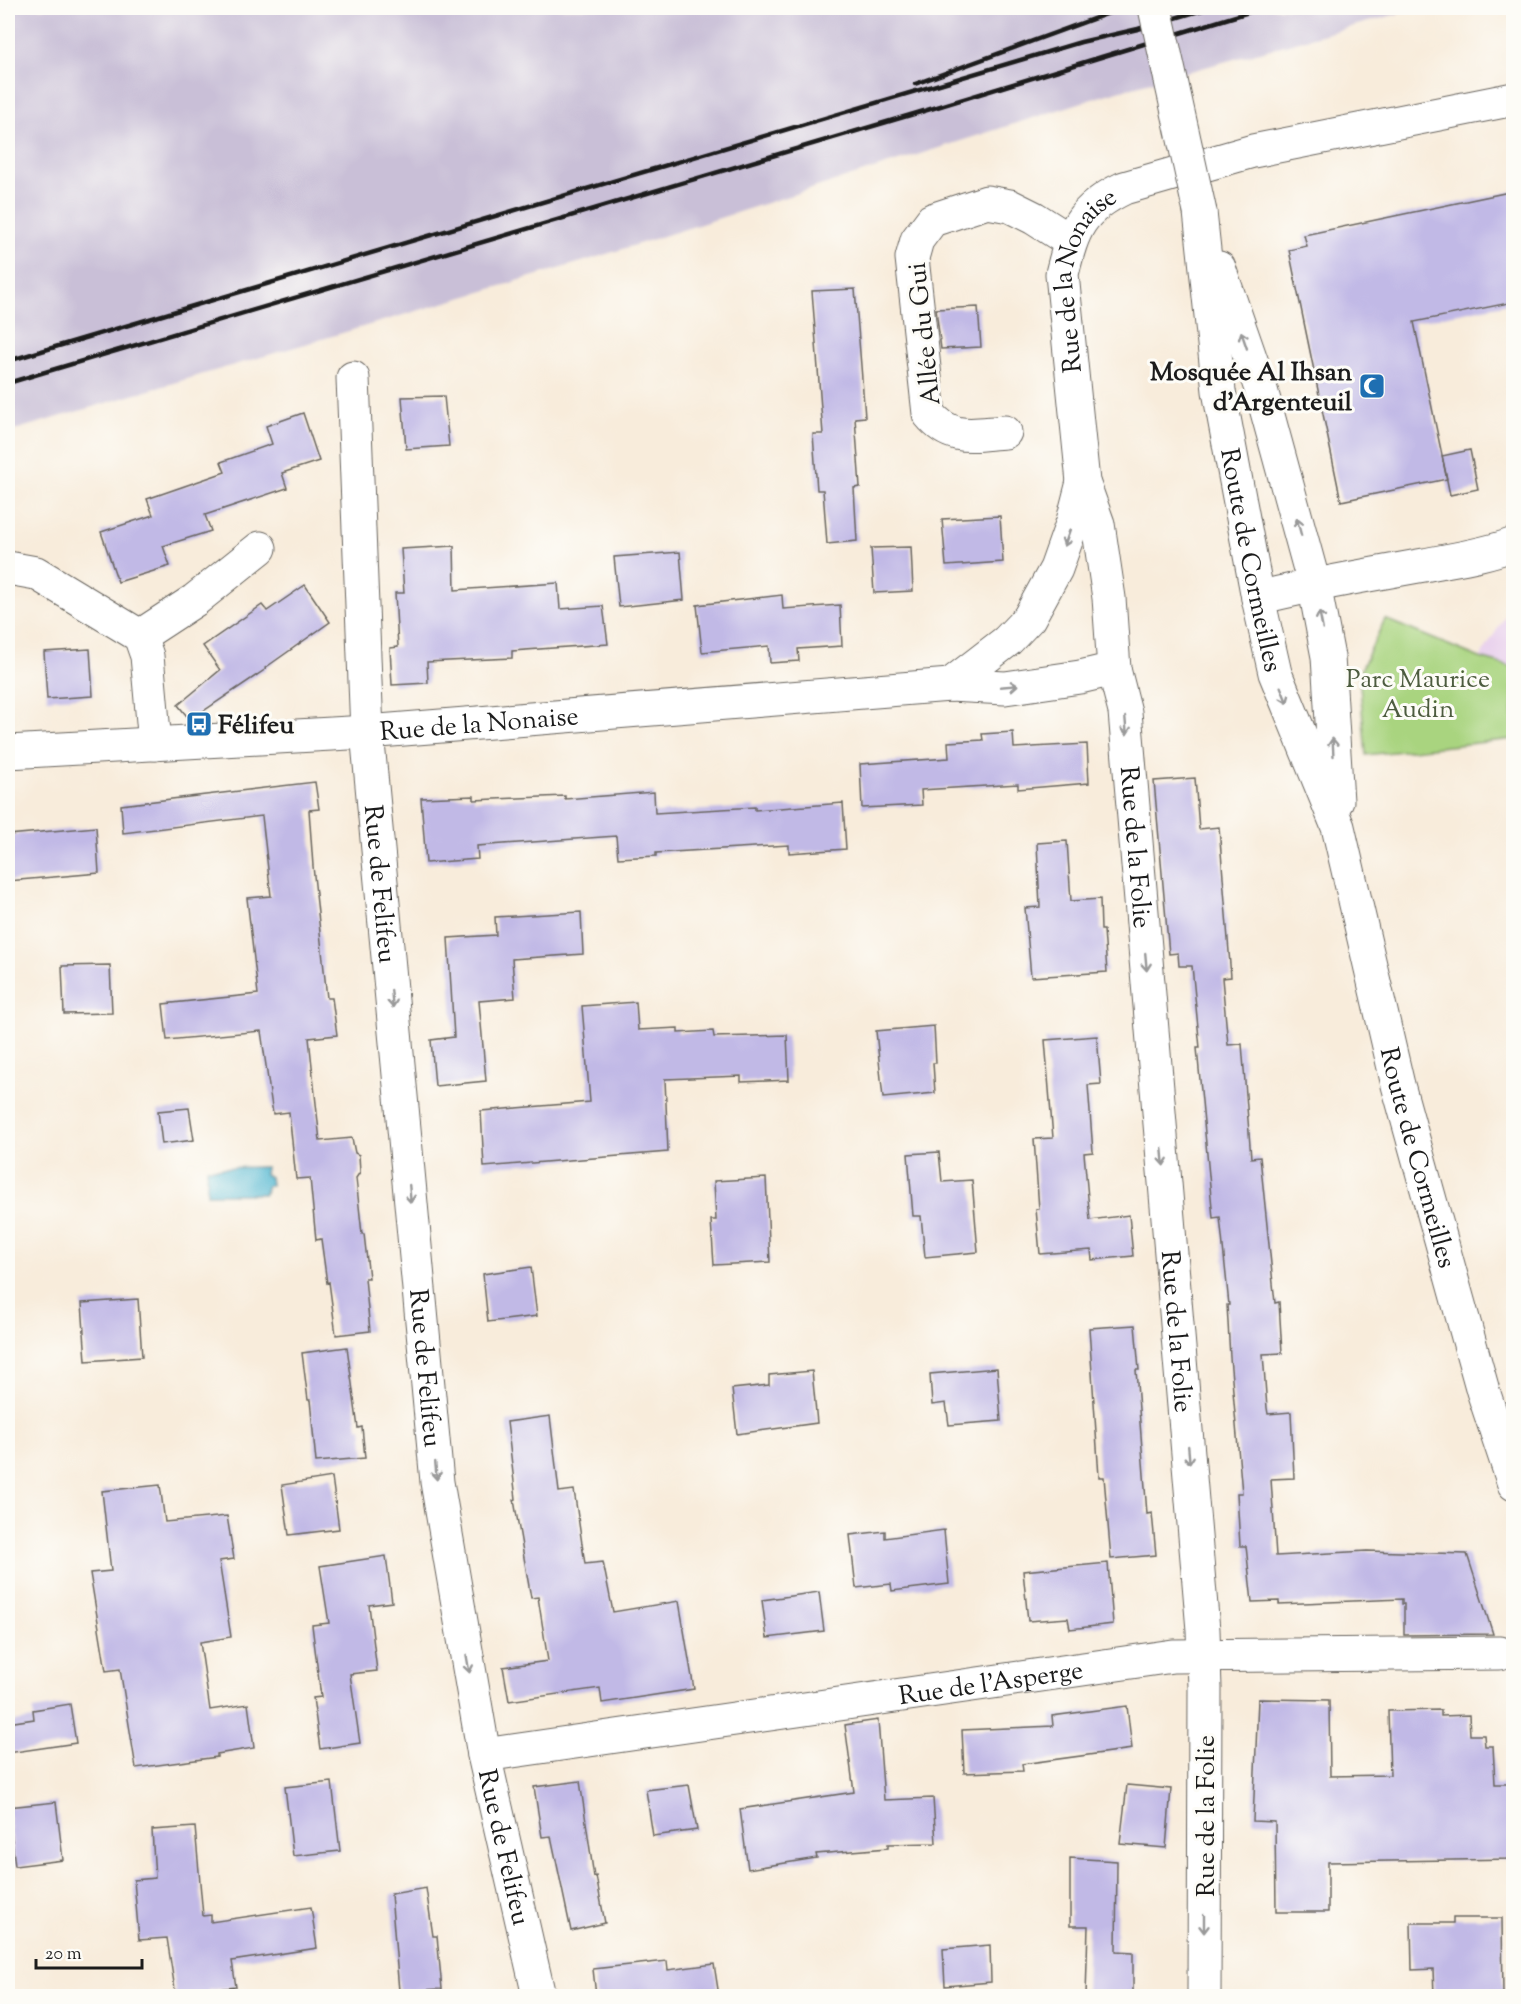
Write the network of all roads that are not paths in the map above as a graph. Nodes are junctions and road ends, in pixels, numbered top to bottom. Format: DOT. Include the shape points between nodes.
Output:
graph roads {
  1 [pos="1155,8"];
  2 [pos="1514,99"];
  3 [pos="1200,212"];
  4 [pos="1070,241"];
  5 [pos="353,378"];
  6 [pos="1005,432"];
  7 [pos="1083,482"];
  8 [pos="1514,544"];
  9 [pos="260,548"];
  10 [pos="8,568"];
  11 [pos="1314,584"];
  12 [pos="1258,598"];
  13 [pos="140,636"];
  14 [pos="1114,669"];
  15 [pos="950,685"];
  16 [pos="367,732"];
  17 [pos="155,744"];
  18 [pos="8,752"];
  19 [pos="1338,827"];
  20 [pos="1514,1484"];
  21 [pos="1500,1653"];
  22 [pos="1204,1655"];
  23 [pos="483,1755"];
  24 [pos="539,1996"];
  25 [pos="1204,1996"];
  1 -- 3 [label="street, Route de Cormeilles, bridge"];
  2 -- 4 [label="street, Rue de la Nonaise" via="1253,151 1124,188 1089,210"];
  11 -- 3 [label="street, Route de Cormeilles, one-way" via="1260,386"];
  3 -- 12 [label="street, Route de Cormeilles" via="1219,391"];
  4 -- 6 [label="street, Allée du Gui" via="1010,206 987,202 932,220 917,240 912,258 929,414 938,426 959,435"];
  4 -- 7 [label="street, Rue de la Nonaise" via="1062,274"];
  5 -- 16 [label="street, Rue de Felifeu"];
  7 -- 14 [label="street, Rue de la Nonaise" via="1098,524"];
  7 -- 15 [label="street, Rue de la Nonaise, one-way" via="1056,569 1029,618 1007,641"];
  8 -- 11 [label="street"];
  9 -- 13 [label="street" via="195,600"];
  10 -- 13 [label="street" via="36,573"];
  11 -- 12 [label="street"];
  19 -- 11 [label="street, Route de Cormeilles, one-way" via="1328,657"];
  12 -- 19 [label="street, Route de Cormeilles, one-way" via="1275,673"];
  13 -- 17 [label="street" via="147,656"];
  15 -- 14 [label="street, Rue de la Nonaise, one-way" via="1005,687"];
  14 -- 22 [label="street, Rue de la Folie, one-way" via="1125,712"];
  15 -- 16 [label="street, Rue de la Nonaise"];
  16 -- 17 [label="street, Rue de la Nonaise"];
  16 -- 23 [label="street, Rue de Felifeu, one-way" via="437,1482"];
  17 -- 18 [label="street, Rue de la Nonaise"];
  19 -- 20 [label="street, Route de Cormeilles" via="1398,1085 1483,1391"];
  21 -- 22 [label="street, Rue de l'Asperge"];
  22 -- 23 [label="street, Rue de l'Asperge" via="1173,1656"];
  22 -- 25 [label="street, Rue de la Folie, one-way"];
  23 -- 24 [label="street, Rue de Felifeu"];
}
